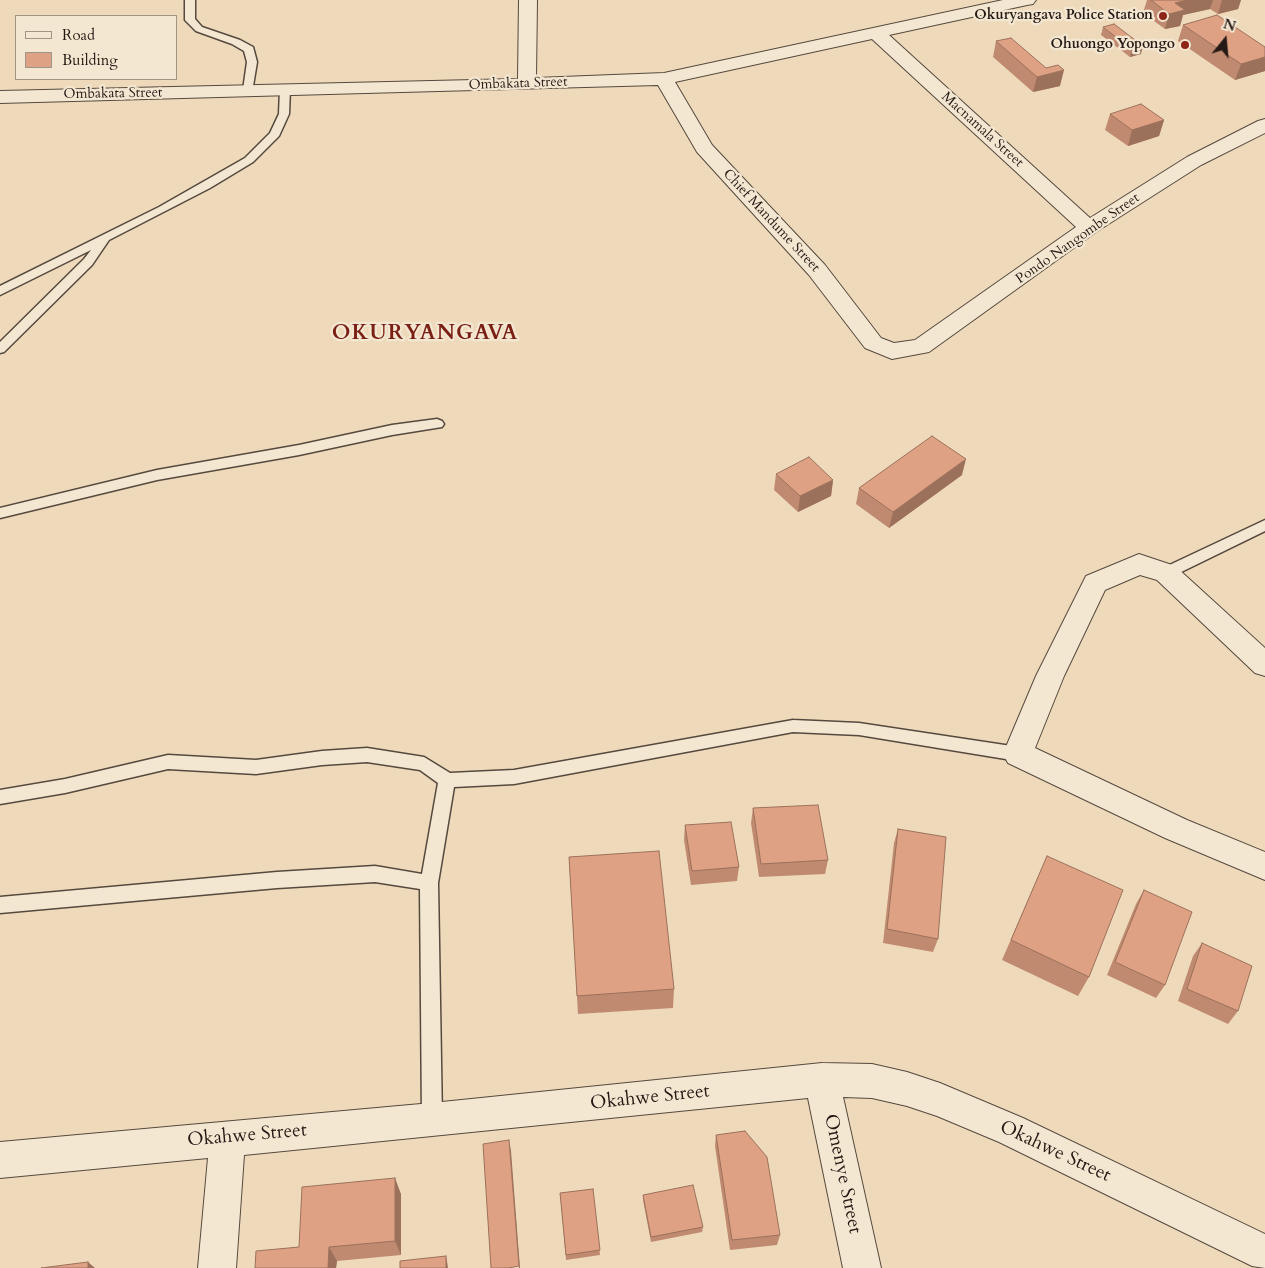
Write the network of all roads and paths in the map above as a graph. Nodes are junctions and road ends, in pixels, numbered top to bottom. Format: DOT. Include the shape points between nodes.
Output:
graph roads {
  1 [pos="190,0"];
  2 [pos="528,0"];
  3 [pos="1027,0"];
  4 [pos="875,32"];
  5 [pos="664,79"];
  6 [pos="527,84"];
  7 [pos="286,89"];
  8 [pos="248,90"];
  9 [pos="0,96"];
  10 [pos="1265,125"];
  11 [pos="1089,228"];
  12 [pos="108,236"];
  13 [pos="0,291"];
  14 [pos="0,349"];
  15 [pos="892,351"];
  16 [pos="437,424"];
  17 [pos="0,513"];
  18 [pos="1265,525"];
  19 [pos="1166,573"];
  20 [pos="1265,665"];
  21 [pos="1018,754"];
  22 [pos="447,780"];
  23 [pos="0,797"];
  24 [pos="1265,866"];
  25 [pos="429,883"];
  26 [pos="0,905"];
  27 [pos="822,1080"];
  28 [pos="432,1120"];
  29 [pos="228,1138"];
  30 [pos="0,1160"];
  31 [pos="1265,1253"];
  32 [pos="217,1268"];
  33 [pos="862,1268"];
  1 -- 8 [label="lane" via="190,20 199,29 249,50 252,62"];
  2 -- 6 [label="street"];
  3 -- 4 [label="street, Ombakata Street"];
  4 -- 5 [label="street, Ombakata Street"];
  4 -- 11 [label="street, Macnamala Street"];
  5 -- 6 [label="street, Ombakata Street"];
  5 -- 15 [label="street, Chief Mandume Street" via="704,148 817,270 873,343"];
  6 -- 7 [label="street, Ombakata Street"];
  7 -- 8 [label="street, Ombakata Street"];
  7 -- 12 [label="lane" via="284,114 275,134 249,160 198,191"];
  8 -- 9 [label="street, Ombakata Street"];
  10 -- 11 [label="street, Pondo Nangombe Street" via="1194,161"];
  11 -- 15 [label="street, Pondo Nangombe Street" via="921,347"];
  12 -- 13 [label="lane"];
  12 -- 14 [label="lane" via="88,262"];
  16 -- 17 [label="lane" via="157,476"];
  18 -- 19 [label="lane"];
  19 -- 20 [label="street"];
  19 -- 21 [label="street" via="1139,564 1095,583 1050,676"];
  21 -- 22 [label="lane" via="859,729 793,726 514,777"];
  21 -- 24 [label="street" via="1176,830"];
  22 -- 23 [label="lane" via="424,764 366,755 256,767 168,762"];
  22 -- 25 [label="lane"];
  25 -- 26 [label="lane" via="375,874"];
  25 -- 28 [label="lane"];
  27 -- 28 [label="street, Okahwe Street"];
  27 -- 31 [label="street, Okahwe Street" via="872,1081 940,1100 1011,1130"];
  27 -- 33 [label="street, Omenye Street"];
  28 -- 29 [label="street, Okahwe Street"];
  29 -- 30 [label="street, Okahwe Street"];
  29 -- 32 [label="street"];
}
